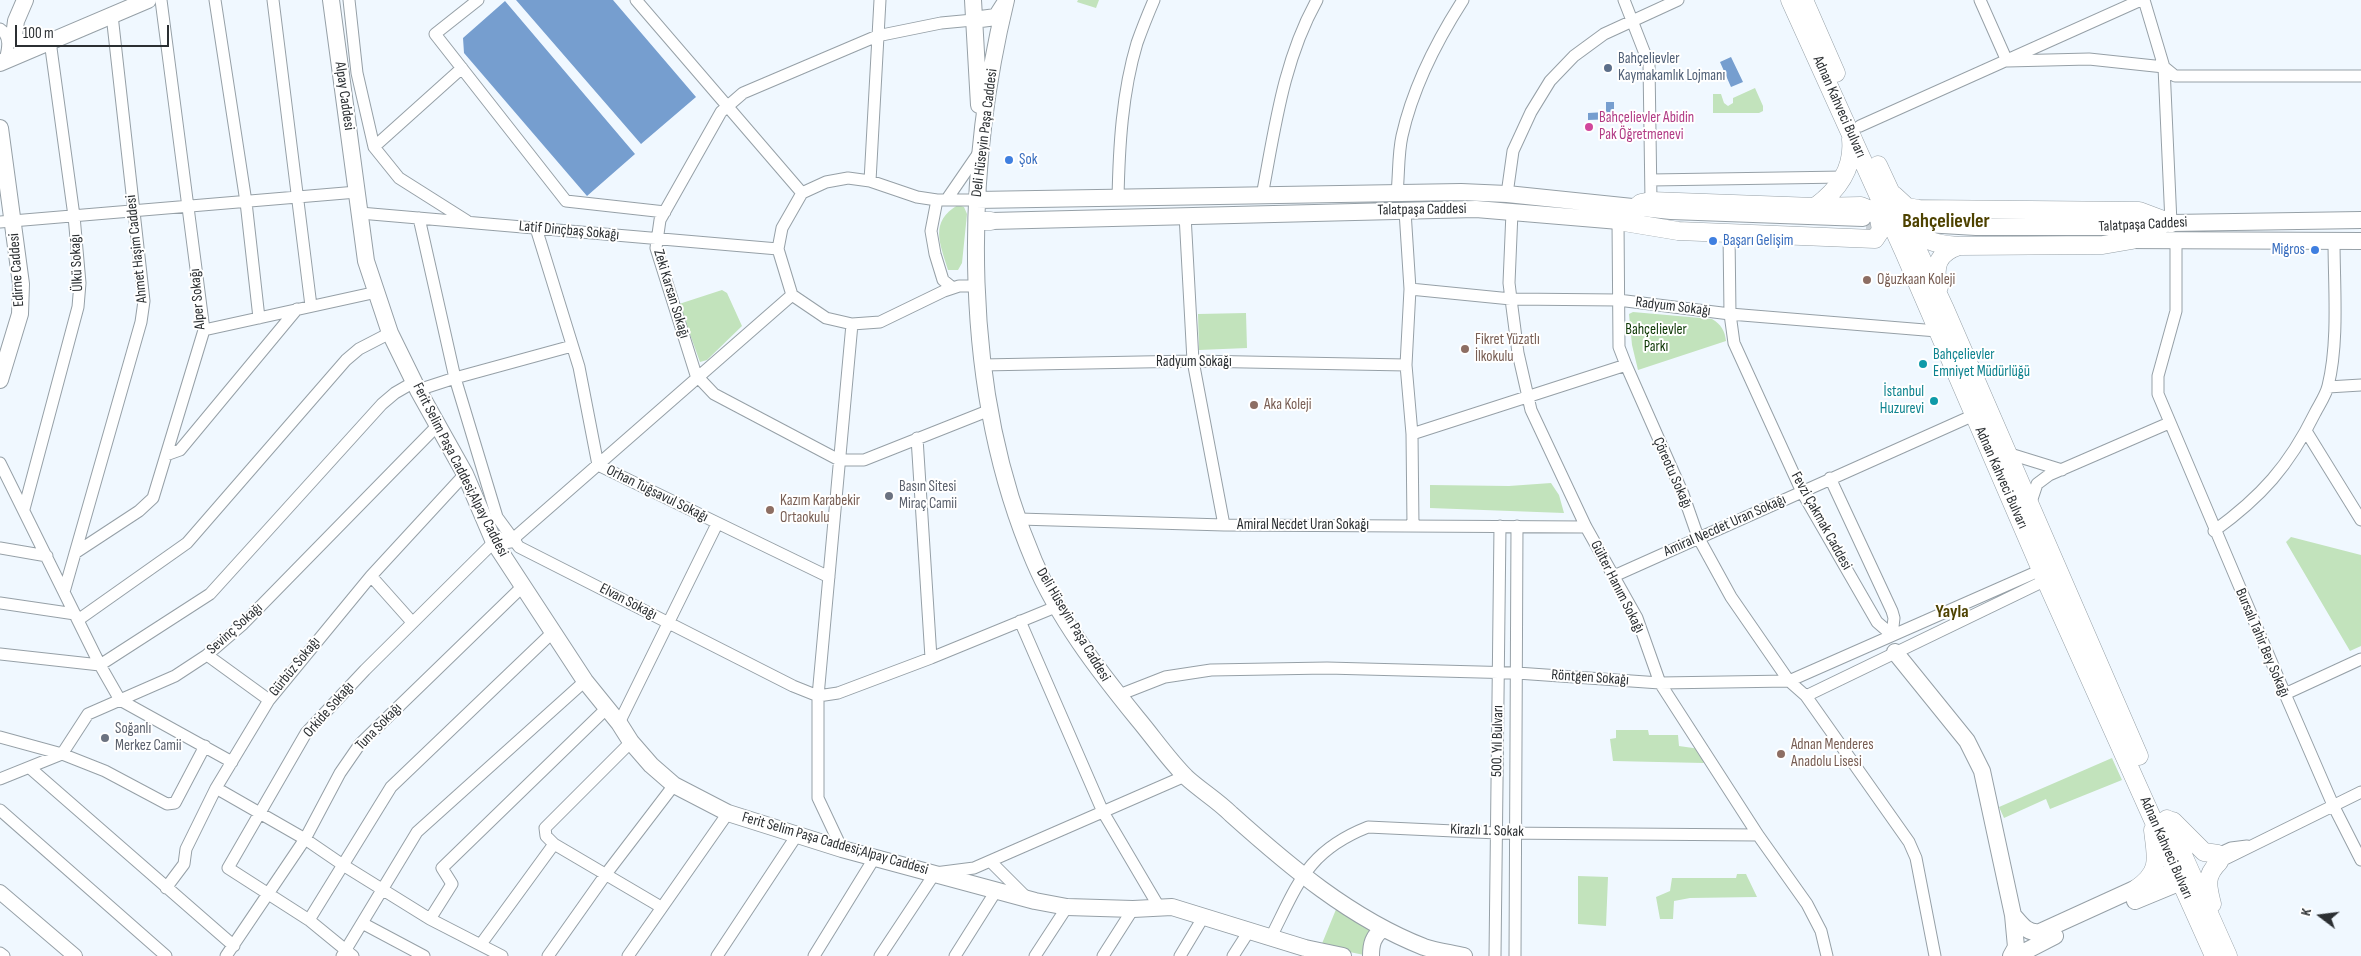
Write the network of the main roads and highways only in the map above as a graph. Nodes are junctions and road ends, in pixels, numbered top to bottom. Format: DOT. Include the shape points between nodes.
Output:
graph roads {
  1 [pos="25,0"];
  2 [pos="148,0"];
  3 [pos="331,0"];
  4 [pos="973,0"];
  5 [pos="1790,0"];
  6 [pos="1804,0"];
  7 [pos="1006,1"];
  8 [pos="973,20"];
  9 [pos="43,44"];
  10 [pos="3,62"];
  11 [pos="1852,123"];
  12 [pos="0,128"];
  13 [pos="981,143"];
  14 [pos="1889,188"];
  15 [pos="357,192"];
  16 [pos="976,200"];
  17 [pos="1643,205"];
  18 [pos="1815,207"];
  19 [pos="2361,220"];
  20 [pos="984,221"];
  21 [pos="1618,221"];
  22 [pos="7,222"];
  23 [pos="1925,223"];
  24 [pos="1868,228"];
  25 [pos="2174,231"];
  26 [pos="2132,240"];
  27 [pos="2361,241"];
  28 [pos="1959,246"];
  29 [pos="1904,252"];
  30 [pos="1945,309"];
  31 [pos="0,380"];
  32 [pos="513,539"];
  33 [pos="494,542"];
  34 [pos="1895,652"];
  35 [pos="2156,810"];
  36 [pos="2219,858"];
  37 [pos="2185,873"];
  38 [pos="2136,889"];
  39 [pos="2013,915"];
  40 [pos="1383,929"];
  41 [pos="2039,950"];
  42 [pos="2221,951"];
  43 [pos="1303,952"];
  44 [pos="1343,956"];
  45 [pos="1371,956"];
  46 [pos="1464,956"];
  47 [pos="2011,956"];
  48 [pos="2016,956"];
  1 -- 9 [label="main road" via="14,36 16,40"];
  2 -- 9 [label="main road"];
  3 -- 15 [label="main road, Alpay Caddesi"];
  4 -- 8 [label="main road"];
  5 -- 11 [label="main road, Adnan Kahveci Bulvarı"];
  6 -- 11 [label="main road, Adnan Kahveci Bulvarı"];
  7 -- 8 [label="main road" via="996,17"];
  7 -- 13 [label="main road, Deli Hüseyin Paşa Caddesi"];
  8 -- 13 [label="main road"];
  9 -- 10 [label="main road"];
  11 -- 14 [label="main road, Adnan Kahveci Bulvarı"];
  11 -- 18 [label="main road" via="1852,152 1844,177 1837,188"];
  11 -- 29 [label="main road, Adnan Kahveci Bulvarı"];
  12 -- 22 [label="main road, Edirne Caddesi"];
  13 -- 16 [label="main road, Deli Hüseyin Paşa Caddesi"];
  14 -- 23 [label="main road"];
  14 -- 30 [label="main road, Adnan Kahveci Bulvarı"];
  15 -- 33 [label="main road, Ferit Selim Paşa Caddesi;Alpay Caddesi" via="366,260 390,333 465,474"];
  16 -- 17 [label="main road, Talatpaşa Caddesi" via="1397,193 1507,194"];
  16 -- 20 [label="main road, Deli Hüseyin Paşa Caddesi"];
  17 -- 18 [label="main road"];
  17 -- 24 [label="main road, Talatpaşa Caddesi"];
  18 -- 24 [label="main road" via="1861,206 1871,210 1881,224 1881,230"];
  19 -- 25 [label="main road, Talatpaşa Caddesi"];
  20 -- 21 [label="main road, Talatpaşa Caddesi" via="1476,209"];
  20 -- 40 [label="main road, Deli Hüseyin Paşa Caddesi" via="978,286 982,365 990,410 1019,519 1034,562 1058,606 1118,695 1185,776 1224,806 1277,855"];
  21 -- 24 [label="main road, Talatpaşa Caddesi"];
  21 -- 24 [label="main road" via="1678,231 1729,234"];
  22 -- 31 [label="main road, Edirne Caddesi" via="21,284 20,314"];
  23 -- 25 [label="main road" via="2139,211 2159,216"];
  23 -- 26 [label="main road, Talatpaşa Caddesi"];
  23 -- 28 [label="main road" via="1915,214 1916,224 1928,241"];
  24 -- 29 [label="main road"];
  25 -- 26 [label="main road, Talatpaşa Caddesi"];
  25 -- 27 [label="main road, Talatpaşa Caddesi"];
  26 -- 28 [label="main road" via="2103,245"];
  28 -- 30 [label="main road" via="1942,255 1935,273"];
  29 -- 35 [label="main road, Adnan Kahveci Bulvarı" via="2044,575"];
  30 -- 35 [label="main road, Adnan Kahveci Bulvarı"];
  32 -- 33 [label="main road"];
  33 -- 43 [label="main road, Ferit Selim Paşa Caddesi;Alpay Caddesi" via="585,681 631,742 674,785 728,813 842,849 1029,900 1067,906 1172,907 1271,937"];
  34 -- 39 [label="main road" via="1967,741 1982,771"];
  35 -- 36 [label="main road" via="2204,852"];
  35 -- 37 [label="main road, Adnan Kahveci Bulvarı"];
  35 -- 38 [label="main road" via="2155,868 2148,881"];
  36 -- 37 [label="main road"];
  36 -- 42 [label="main road" via="2210,871 2208,884"];
  37 -- 38 [label="main road"];
  37 -- 41 [label="main road"];
  37 -- 42 [label="main road, Adnan Kahveci Bulvarı"];
  38 -- 39 [label="main road" via="2040,932 2027,930"];
  39 -- 47 [label="main road" via="2016,947"];
  40 -- 45 [label="main road" via="1375,934"];
  40 -- 46 [label="main road, Deli Hüseyin Paşa Caddesi" via="1427,948"];
  41 -- 48 [label="main road"];
  43 -- 44 [label="main road, Ferit Selim Paşa Caddesi;Alpay Caddesi"];
}
